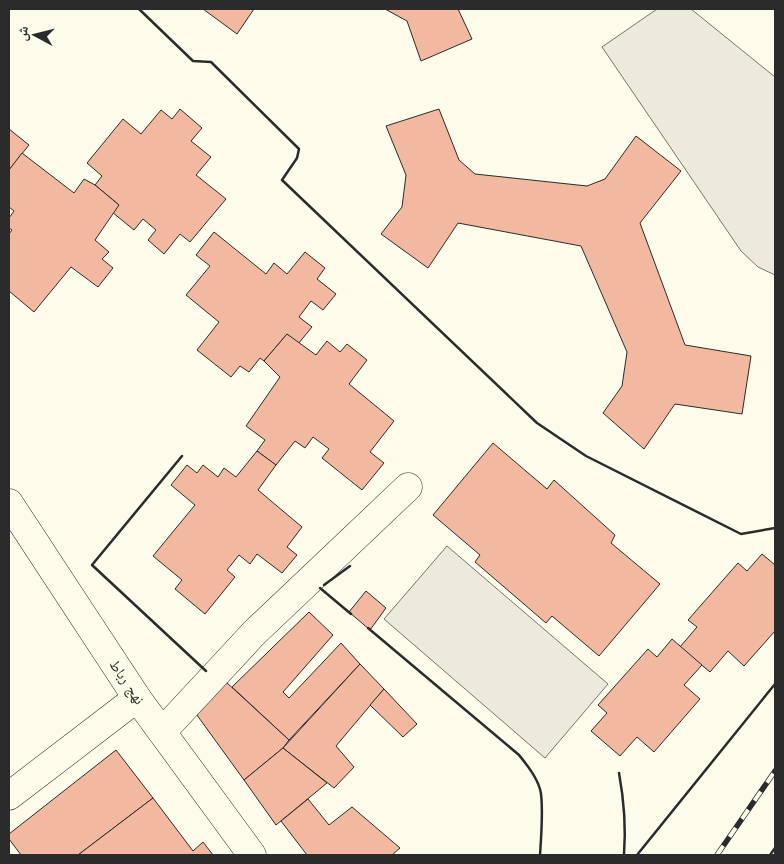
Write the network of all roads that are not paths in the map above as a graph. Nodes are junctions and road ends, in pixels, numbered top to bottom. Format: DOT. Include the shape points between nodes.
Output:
graph roads {
  1 [pos="408,487"];
  2 [pos="9,504"];
  3 [pos="136,698"];
  4 [pos="162,732"];
  5 [pos="9,796"];
  6 [pos="252,855"];
  1 -- 4 [label="street" via="254,633"];
  2 -- 3 [label="street, نهج رباط"];
  3 -- 4 [label="street, نهج رباط"];
  3 -- 5 [label="street"];
  4 -- 6 [label="street, نهج رباط"];
}
